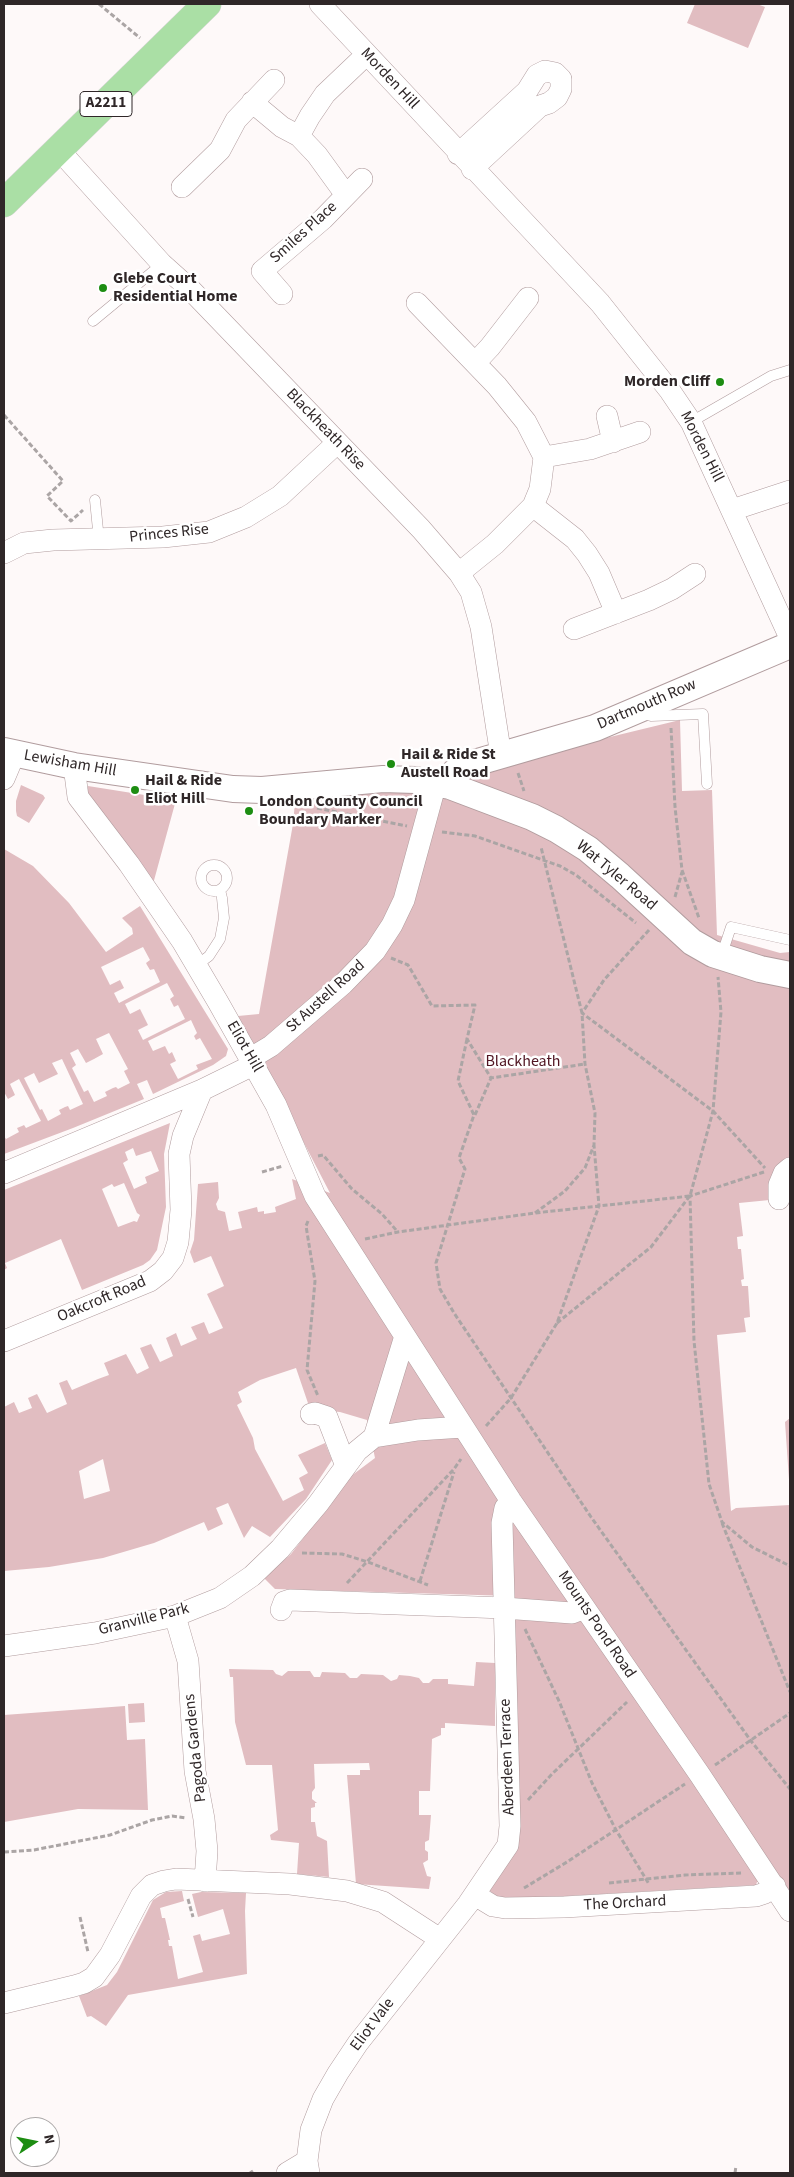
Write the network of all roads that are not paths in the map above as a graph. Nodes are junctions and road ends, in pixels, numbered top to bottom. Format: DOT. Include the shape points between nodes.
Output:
graph roads {
  1 [pos="207,4"];
  2 [pos="320,4"];
  3 [pos="366,54"];
  4 [pos="274,80"];
  5 [pos="252,102"];
  6 [pos="299,136"];
  7 [pos="59,150"];
  8 [pos="465,161"];
  9 [pos="362,179"];
  10 [pos="182,187"];
  11 [pos="346,195"];
  12 [pos="4,203"];
  13 [pos="162,264"];
  14 [pos="282,294"];
  15 [pos="528,298"];
  16 [pos="418,303"];
  17 [pos="93,321"];
  18 [pos="475,363"];
  19 [pos="790,370"];
  20 [pos="607,416"];
  21 [pos="691,422"];
  22 [pos="640,432"];
  23 [pos="613,442"];
  24 [pos="337,443"];
  25 [pos="544,457"];
  26 [pos="790,491"];
  27 [pos="95,500"];
  28 [pos="533,506"];
  29 [pos="732,510"];
  30 [pos="99,540"];
  31 [pos="4,553"];
  32 [pos="459,573"];
  33 [pos="696,574"];
  34 [pos="616,613"];
  35 [pos="574,629"];
  36 [pos="790,638"];
  37 [pos="790,645"];
  38 [pos="635,712"];
  39 [pos="10,752"];
  40 [pos="501,756"];
  41 [pos="74,766"];
  42 [pos="4,779"];
  43 [pos="441,784"];
  44 [pos="706,784"];
  45 [pos="220,890"];
  46 [pos="790,940"];
  47 [pos="717,956"];
  48 [pos="197,966"];
  49 [pos="790,975"];
  50 [pos="253,1061"];
  51 [pos="202,1090"];
  52 [pos="790,1168"];
  53 [pos="4,1173"];
  54 [pos="779,1199"];
  55 [pos="404,1336"];
  56 [pos="4,1341"];
  57 [pos="319,1415"];
  58 [pos="468,1434"];
  59 [pos="374,1437"];
  60 [pos="346,1466"];
  61 [pos="511,1501"];
  62 [pos="504,1608"];
  63 [pos="585,1608"];
  64 [pos="281,1610"];
  65 [pos="175,1616"];
  66 [pos="4,1646"];
  67 [pos="205,1881"];
  68 [pos="775,1886"];
  69 [pos="475,1895"];
  70 [pos="790,1912"];
  71 [pos="440,1939"];
  72 [pos="4,2003"];
  73 [pos="308,2167"];
  74 [pos="287,2173"];
  1 -- 7 [label="main road, A2211"];
  2 -- 3 [label="street, Morden Hill"];
  3 -- 6 [label="street" via="326,94"];
  3 -- 8 [label="street, Morden Hill"];
  4 -- 5 [label="street"];
  5 -- 6 [label="street, Smiles Place" via="282,127"];
  5 -- 10 [label="street" via="236,120 220,150"];
  6 -- 11 [label="street, Smiles Place"];
  7 -- 12 [label="main road, A2211"];
  7 -- 13 [label="street, Blackheath Rise"];
  8 -- 8 [label="street" via="527,91 537,75 545,71 555,73 561,79 557,97"];
  8 -- 21 [label="street, Morden Hill" via="600,303"];
  9 -- 11 [label="street, Smiles Place"];
  11 -- 14 [label="street, Smiles Place" via="323,219 262,270"];
  13 -- 17 [label="lane"];
  13 -- 24 [label="street, Blackheath Rise" via="191,290"];
  15 -- 18 [label="street"];
  16 -- 18 [label="street"];
  18 -- 25 [label="street" via="526,422"];
  19 -- 21 [label="lane" via="771,376"];
  20 -- 23 [label="street"];
  21 -- 29 [label="street, Morden Hill"];
  22 -- 23 [label="street"];
  23 -- 25 [label="street"];
  24 -- 30 [label="street, Princes Rise" via="280,496 246,517 209,532"];
  24 -- 32 [label="street, Blackheath Rise"];
  25 -- 28 [label="street" via="540,489"];
  26 -- 29 [label="street"];
  27 -- 30 [label="lane"];
  28 -- 32 [label="street" via="502,538"];
  28 -- 34 [label="street" via="575,539 587,554"];
  29 -- 36 [label="street, Morden Hill"];
  30 -- 31 [label="street, Princes Rise" via="24,544"];
  32 -- 40 [label="street, Blackheath Rise" via="471,592 481,626"];
  33 -- 34 [label="street" via="672,589"];
  34 -- 35 [label="street"];
  37 -- 38 [label="street, Dartmouth Row"];
  38 -- 40 [label="street, Dartmouth Row" via="549,743"];
  38 -- 44 [label="lane" via="651,716 704,714"];
  39 -- 41 [label="street, Lewisham Hill"];
  39 -- 42 [label="street"];
  40 -- 43 [label="street" via="464,766"];
  41 -- 43 [label="street, Lewisham Hill" via="233,789 262,790 384,779"];
  41 -- 48 [label="street, Eliot Hill" via="78,796 129,864"];
  43 -- 47 [label="street, Wat Tyler Road" via="556,829 588,849 620,876 654,928 692,942"];
  43 -- 50 [label="street, St Austell Road" via="424,829 404,900 375,951"];
  45 -- 48 [label="lane" via="224,918 220,939 209,956"];
  46 -- 47 [label="lane" via="731,927"];
  47 -- 49 [label="street, Wat Tyler Road"];
  48 -- 50 [label="street, Eliot Hill"];
  50 -- 51 [label="street, St Austell Road"];
  50 -- 55 [label="street, Eliot Hill" via="276,1105 315,1196"];
  51 -- 53 [label="street, St Austell Road"];
  51 -- 56 [label="street, Oakcroft Road" via="183,1136 178,1242 173,1258 163,1272 150,1281"];
  52 -- 54 [label="street" via="779,1185"];
  55 -- 58 [label="street, Mounts Pond Road"];
  55 -- 59 [label="street"];
  57 -- 60 [label="street"];
  58 -- 59 [label="street" via="418,1430"];
  58 -- 61 [label="street, Mounts Pond Road"];
  59 -- 60 [label="street, Granville Park" via="357,1451"];
  60 -- 65 [label="street, Granville Park" via="277,1553 252,1576 220,1598"];
  61 -- 62 [label="street, Aberdeen Terrace" via="505,1508 502,1523"];
  61 -- 63 [label="street, Mounts Pond Road"];
  62 -- 63 [label="street" via="572,1613"];
  62 -- 64 [label="street" via="290,1600 284,1602"];
  62 -- 69 [label="street, Aberdeen Terrace" via="510,1814 508,1845"];
  63 -- 68 [label="street, Mounts Pond Road"];
  65 -- 66 [label="street, Granville Park" via="94,1633"];
  65 -- 67 [label="street, Pagoda Gardens" via="188,1661 195,1771 207,1851"];
  67 -- 71 [label="street" via="326,1887 370,1896"];
  67 -- 72 [label="street" via="176,1880 152,1885 141,1896 106,1961 84,1983"];
  68 -- 69 [label="street, The Orchard" via="756,1896 505,1908 493,1906"];
  68 -- 70 [label="street, Mounts Pond Road"];
  69 -- 71 [label="street, Eliot Vale"];
  71 -- 73 [label="street, Eliot Vale" via="338,2073 316,2116 308,2145"];
  73 -- 74 [label="street"];
}
